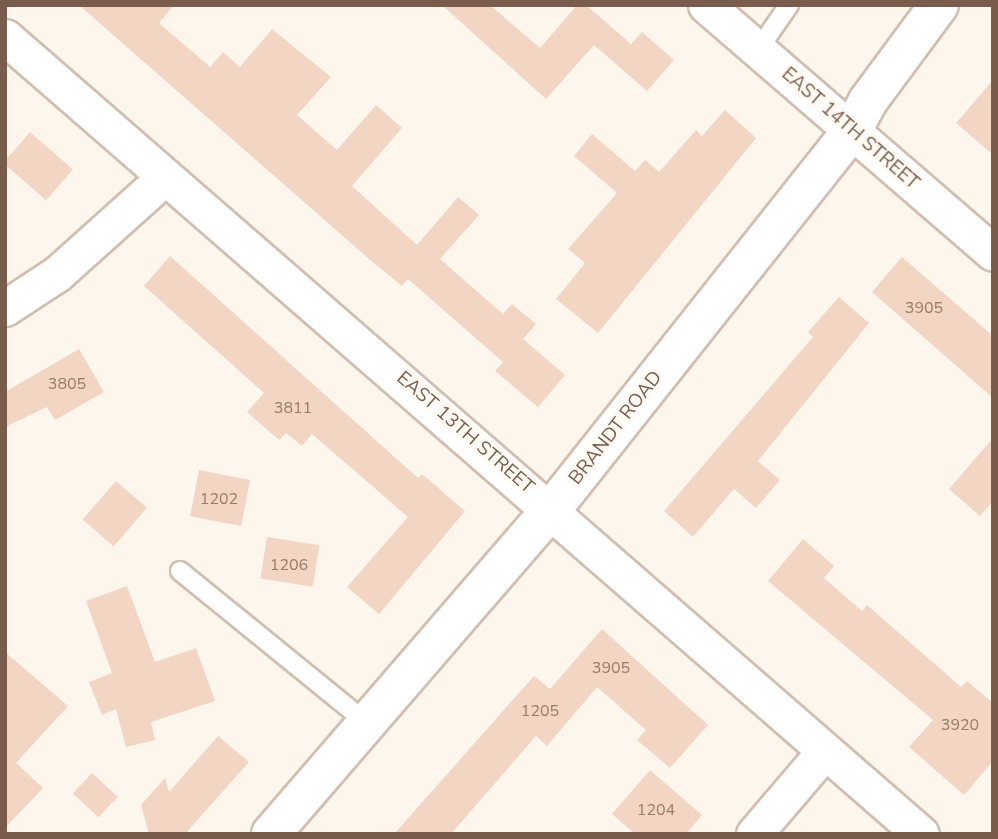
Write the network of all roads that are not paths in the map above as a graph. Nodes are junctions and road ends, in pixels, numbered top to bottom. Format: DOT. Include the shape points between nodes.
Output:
graph roads {
  1 [pos="706,5"];
  2 [pos="789,5"];
  3 [pos="939,5"];
  4 [pos="5,37"];
  5 [pos="758,50"];
  6 [pos="852,131"];
  7 [pos="165,177"];
  8 [pos="993,253"];
  9 [pos="5,307"];
  10 [pos="552,509"];
  11 [pos="180,571"];
  12 [pos="368,724"];
  13 [pos="825,751"];
  14 [pos="271,834"];
  15 [pos="754,834"];
  16 [pos="921,834"];
  1 -- 5 [label="street, EAST 14TH STREET"];
  2 -- 5 [label="lane"];
  3 -- 6 [label="street, BRANDT ROAD" via="868,101"];
  4 -- 7 [label="street, EAST 13TH STREET"];
  5 -- 6 [label="street, EAST 14TH STREET"];
  6 -- 8 [label="street, EAST 14TH STREET"];
  6 -- 10 [label="street, BRANDT ROAD"];
  7 -- 9 [label="street" via="58,273"];
  7 -- 10 [label="street, EAST 13TH STREET"];
  10 -- 12 [label="street, BRANDT ROAD"];
  10 -- 13 [label="street, EAST 13TH STREET"];
  11 -- 12 [label="lane"];
  12 -- 14 [label="street, BRANDT ROAD"];
  13 -- 15 [label="street"];
  13 -- 16 [label="street, EAST 13TH STREET"];
}
